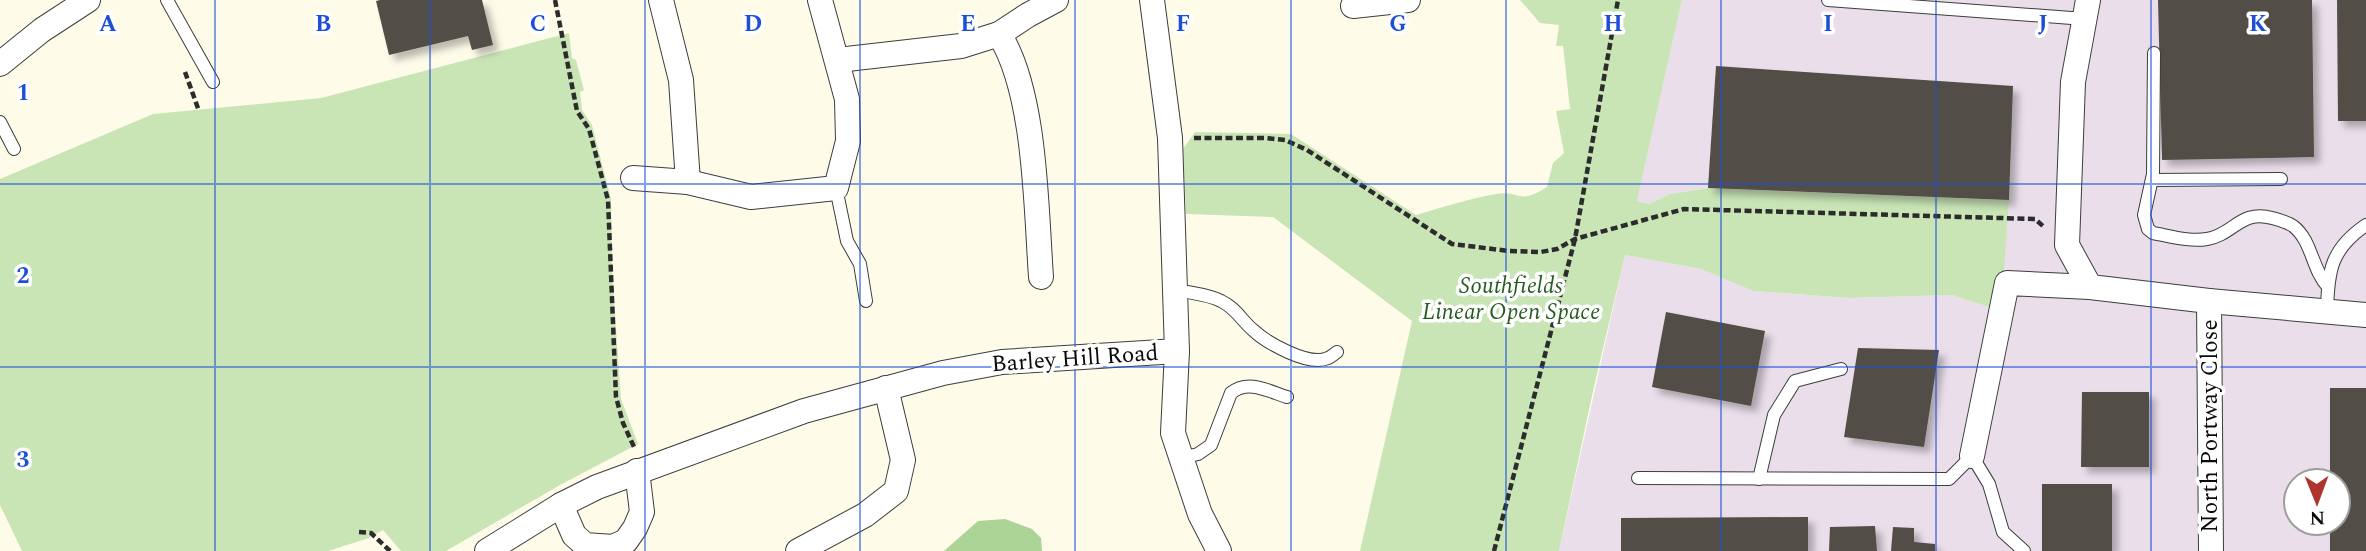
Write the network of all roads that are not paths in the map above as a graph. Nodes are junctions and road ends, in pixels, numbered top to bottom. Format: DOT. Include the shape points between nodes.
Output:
graph roads {
  1 [pos="88,0"];
  2 [pos="167,0"];
  3 [pos="661,0"];
  4 [pos="820,0"];
  5 [pos="1056,0"];
  6 [pos="1152,0"];
  7 [pos="1408,0"];
  8 [pos="1828,0"];
  9 [pos="1353,6"];
  10 [pos="2087,10"];
  11 [pos="999,34"];
  12 [pos="2154,53"];
  13 [pos="838,60"];
  14 [pos="0,64"];
  15 [pos="213,82"];
  16 [pos="0,122"];
  17 [pos="14,149"];
  18 [pos="633,178"];
  19 [pos="2281,179"];
  20 [pos="2152,180"];
  21 [pos="688,183"];
  22 [pos="836,188"];
  23 [pos="2366,225"];
  24 [pos="1041,277"];
  25 [pos="2090,287"];
  26 [pos="1173,289"];
  27 [pos="2327,299"];
  28 [pos="866,301"];
  29 [pos="2209,301"];
  30 [pos="2366,315"];
  31 [pos="1177,351"];
  32 [pos="1337,352"];
  33 [pos="1842,369"];
  34 [pos="886,388"];
  35 [pos="1287,397"];
  36 [pos="1972,456"];
  37 [pos="1181,458"];
  38 [pos="641,470"];
  39 [pos="1638,478"];
  40 [pos="1759,479"];
  41 [pos="561,505"];
  42 [pos="487,551"];
  43 [pos="798,551"];
  44 [pos="1219,551"];
  45 [pos="2024,551"];
  46 [pos="2211,551"];
  1 -- 14 [label="street"];
  2 -- 15 [label="lane"];
  3 -- 21 [label="street" via="681,80"];
  4 -- 13 [label="street"];
  5 -- 11 [label="street"];
  6 -- 26 [label="street, Barley Hill Road" via="1170,138"];
  7 -- 9 [label="street"];
  8 -- 10 [label="lane"];
  10 -- 25 [label="street" via="2073,82 2067,245"];
  11 -- 13 [label="street" via="961,46"];
  11 -- 24 [label="street" via="1019,80 1026,114"];
  12 -- 20 [label="lane"];
  13 -- 22 [label="street" via="847,99 848,141"];
  16 -- 17 [label="lane"];
  18 -- 21 [label="street"];
  19 -- 20 [label="lane"];
  20 -- 27 [label="lane" via="2144,215 2153,233 2207,239 2251,216 2278,219 2302,236"];
  21 -- 22 [label="street" via="751,197"];
  22 -- 28 [label="lane" via="847,241 860,264"];
  23 -- 27 [label="lane" via="2350,236 2331,265"];
  25 -- 29 [label="street"];
  25 -- 36 [label="street" via="2007,283"];
  26 -- 31 [label="street, Barley Hill Road"];
  26 -- 32 [label="lane" via="1220,300 1268,342 1294,354 1317,360"];
  27 -- 29 [label="street"];
  27 -- 30 [label="street"];
  29 -- 46 [label="street, North Portway Close"];
  31 -- 34 [label="street, Barley Hill Road" via="1002,362"];
  31 -- 37 [label="street" via="1173,433"];
  33 -- 40 [label="lane" via="1795,380 1774,415"];
  34 -- 38 [label="street, Barley Hill Road" via="804,411"];
  34 -- 43 [label="street" via="903,460 896,491 865,515"];
  35 -- 37 [label="lane" via="1252,386 1238,387 1231,393 1211,445"];
  36 -- 40 [label="lane" via="1949,479"];
  36 -- 45 [label="lane" via="1989,484 2003,531"];
  37 -- 44 [label="street" via="1200,514"];
  38 -- 41 [label="street, Barley Hill Road"];
  38 -- 41 [label="street" via="642,512 626,541 613,547 585,545"];
  39 -- 40 [label="lane"];
  41 -- 42 [label="street, Barley Hill Road"];
}
